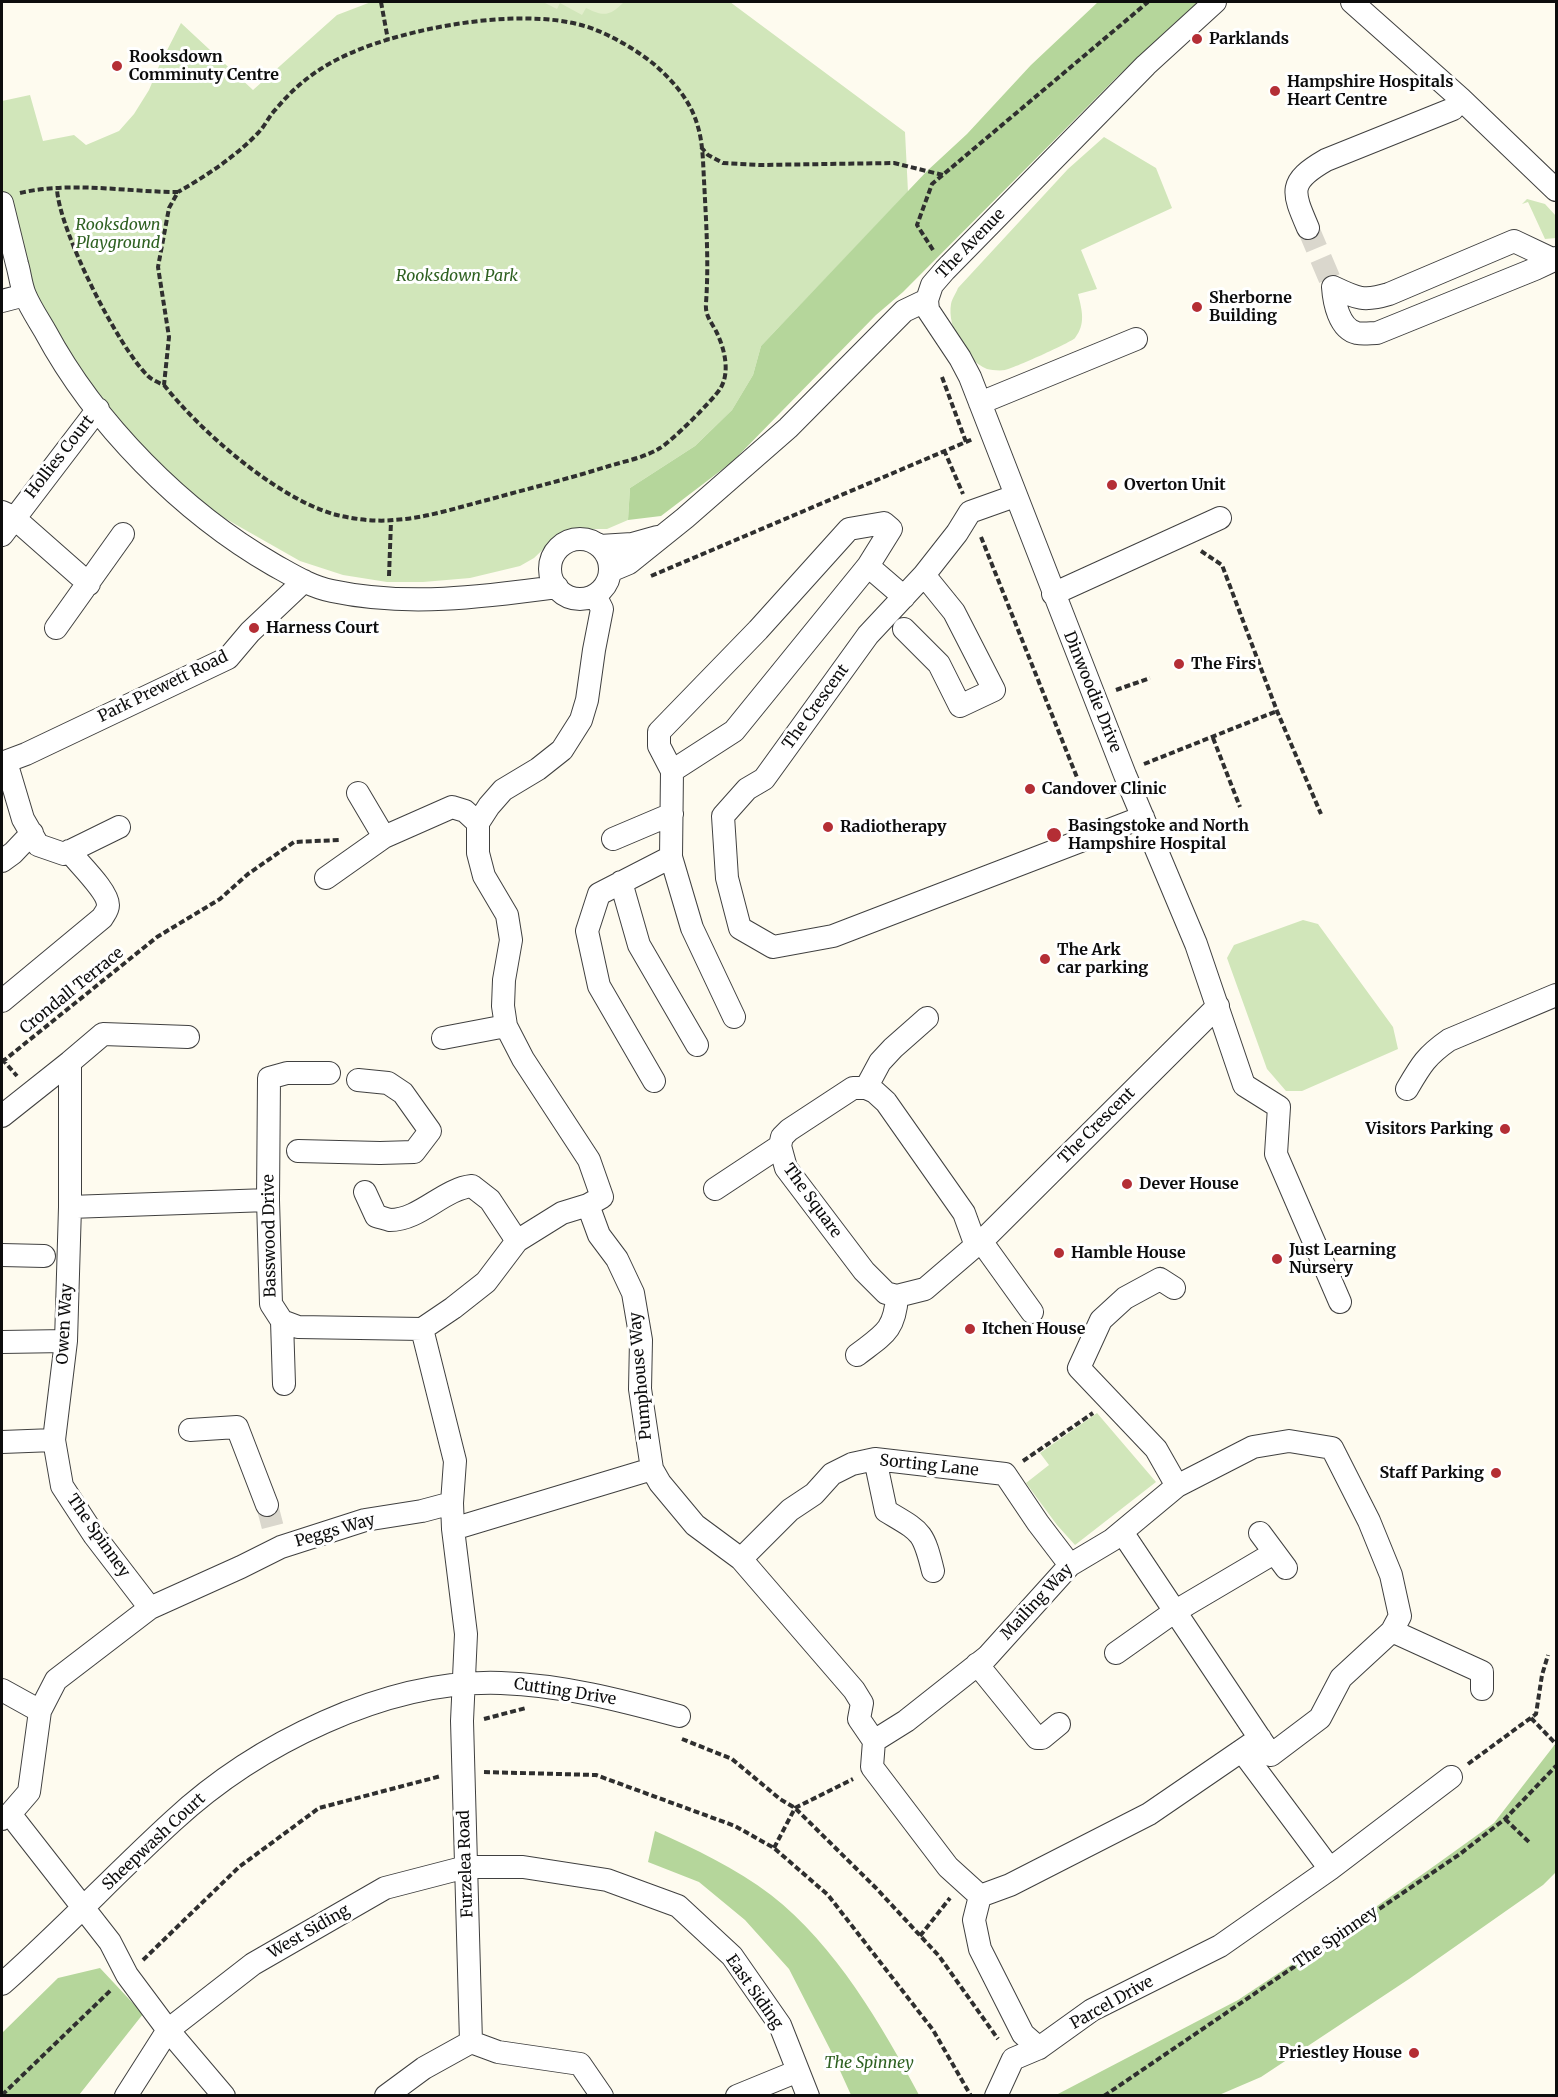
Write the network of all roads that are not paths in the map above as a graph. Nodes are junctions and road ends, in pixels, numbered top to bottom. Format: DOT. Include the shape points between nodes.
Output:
graph roads {
  1 [pos="1215,2"];
  2 [pos="1352,2"];
  3 [pos="1460,98"];
  4 [pos="1557,189"];
  5 [pos="6,199"];
  6 [pos="1308,228"];
  7 [pos="1556,259"];
  8 [pos="25,295"];
  9 [pos="927,300"];
  10 [pos="2,301"];
  11 [pos="1136,339"];
  12 [pos="980,403"];
  13 [pos="98,409"];
  14 [pos="1015,495"];
  15 [pos="1220,518"];
  16 [pos="5,521"];
  17 [pos="671,529"];
  18 [pos="123,534"];
  19 [pos="600,546"];
  20 [pos="868,566"];
  21 [pos="610,571"];
  22 [pos="924,575"];
  23 [pos="554,578"];
  24 [pos="303,581"];
  25 [pos="88,584"];
  26 [pos="1053,594"];
  27 [pos="587,597"];
  28 [pos="904,597"];
  29 [pos="56,628"];
  30 [pos="904,629"];
  31 [pos="4,763"];
  32 [pos="672,771"];
  33 [pos="358,793"];
  34 [pos="672,814"];
  35 [pos="1143,817"];
  36 [pos="478,823"];
  37 [pos="119,827"];
  38 [pos="32,833"];
  39 [pos="384,837"];
  40 [pos="613,839"];
  41 [pos="69,851"];
  42 [pos="671,857"];
  43 [pos="2,861"];
  44 [pos="326,878"];
  45 [pos="621,882"];
  46 [pos="1557,995"];
  47 [pos="2,1001"];
  48 [pos="1218,1006"];
  49 [pos="734,1017"];
  50 [pos="927,1018"];
  51 [pos="506,1026"];
  52 [pos="188,1037"];
  53 [pos="443,1038"];
  54 [pos="697,1045"];
  55 [pos="70,1062"];
  56 [pos="329,1073"];
  57 [pos="358,1080"];
  58 [pos="654,1081"];
  59 [pos="866,1088"];
  60 [pos="1407,1089"];
  61 [pos="2,1116"];
  62 [pos="780,1146"];
  63 [pos="298,1151"];
  64 [pos="715,1189"];
  65 [pos="365,1192"];
  66 [pos="268,1200"];
  67 [pos="588,1205"];
  68 [pos="70,1207"];
  69 [pos="982,1240"];
  70 [pos="517,1241"];
  71 [pos="2,1256"];
  72 [pos="44,1256"];
  73 [pos="1174,1288"];
  74 [pos="897,1296"];
  75 [pos="1340,1302"];
  76 [pos="1032,1312"];
  77 [pos="282,1321"];
  78 [pos="422,1329"];
  79 [pos="66,1341"];
  80 [pos="2,1342"];
  81 [pos="857,1355"];
  82 [pos="284,1384"];
  83 [pos="190,1430"];
  84 [pos="54,1440"];
  85 [pos="2,1442"];
  86 [pos="874,1459"];
  87 [pos="652,1469"];
  88 [pos="1177,1486"];
  89 [pos="452,1503"];
  90 [pos="267,1505"];
  91 [pos="453,1529"];
  92 [pos="1122,1532"];
  93 [pos="1260,1533"];
  94 [pos="741,1559"];
  95 [pos="1070,1565"];
  96 [pos="933,1571"];
  97 [pos="150,1608"];
  98 [pos="1174,1612"];
  99 [pos="1392,1631"];
  100 [pos="1116,1653"];
  101 [pos="977,1664"];
  102 [pos="462,1685"];
  103 [pos="1482,1689"];
  104 [pos="2,1690"];
  105 [pos="40,1711"];
  106 [pos="1059,1724"];
  107 [pos="677,1726"];
  108 [pos="874,1741"];
  109 [pos="1258,1748"];
  110 [pos="1451,1777"];
  111 [pos="6,1816"];
  112 [pos="466,1867"];
  113 [pos="1330,1869"];
  114 [pos="980,1896"];
  115 [pos="84,1908"];
  116 [pos="2,1984"];
  117 [pos="168,2030"];
  118 [pos="471,2042"];
  119 [pos="1039,2048"];
  120 [pos="798,2071"];
  121 [pos="411,2087"];
  122 [pos="126,2096"];
  123 [pos="224,2096"];
  124 [pos="386,2096"];
  125 [pos="602,2096"];
  126 [pos="737,2096"];
  127 [pos="808,2096"];
  128 [pos="996,2096"];
  1 -- 9 [label="street, The Avenue" via="1146,65 945,270 932,285"];
  2 -- 3 [label="street"];
  3 -- 4 [label="street"];
  3 -- 6 [label="street" via="1453,109 1307,171 1299,180 1296,200"];
  5 -- 8 [label="street"];
  7 -- 7 [label="street" via="1377,333 1356,333 1344,325 1334,300 1333,287 1371,300 1514,241"];
  8 -- 10 [label="street"];
  8 -- 13 [label="street" via="61,360"];
  9 -- 12 [label="street, Dinwoodie Drive" via="928,310 960,358"];
  9 -- 17 [label="street" via="904,311 788,428"];
  11 -- 12 [label="street"];
  12 -- 14 [label="street, Dinwoodie Drive"];
  13 -- 16 [label="street, Hollies Court"];
  13 -- 24 [label="street" via="138,457 177,494 247,549"];
  14 -- 22 [label="street, The Crescent" via="970,512"];
  14 -- 26 [label="street, Dinwoodie Drive"];
  15 -- 26 [label="street"];
  16 -- 25 [label="street"];
  17 -- 19 [label="street" via="642,542"];
  17 -- 21 [label="street" via="629,563"];
  18 -- 25 [label="street"];
  19 -- 21 [label="street"];
  19 -- 23 [label="street" via="582,539 564,544 552,559"];
  20 -- 28 [label="street"];
  20 -- 32 [label="street" via="734,731"];
  20 -- 32 [label="street" via="891,529 884,523 849,529 659,732 659,746"];
  21 -- 27 [label="street" via="602,590"];
  22 -- 28 [label="street, The Crescent"];
  22 -- 30 [label="street" via="954,612 994,690 960,706 939,664"];
  23 -- 24 [label="street" via="468,598 416,601 330,591"];
  23 -- 27 [label="street" via="564,594"];
  24 -- 31 [label="street, Park Prewett Road" via="228,658"];
  25 -- 29 [label="street"];
  26 -- 35 [label="street, Dinwoodie Drive"];
  27 -- 36 [label="street" via="594,650 581,720 552,759 503,790"];
  28 -- 35 [label="street, The Crescent" via="868,635 764,779 747,789 723,816 726,878 740,928 773,947 833,936"];
  31 -- 38 [label="street"];
  32 -- 34 [label="street"];
  33 -- 39 [label="street"];
  34 -- 40 [label="street"];
  34 -- 42 [label="street"];
  35 -- 48 [label="street, Dinwoodie Drive"];
  36 -- 39 [label="street" via="465,811 452,807"];
  36 -- 51 [label="street" via="478,853 484,876 507,915 511,940 504,980"];
  37 -- 41 [label="street"];
  38 -- 41 [label="street" via="38,845 64,854"];
  38 -- 43 [label="street"];
  39 -- 44 [label="street"];
  41 -- 47 [label="street" via="105,894 107,910"];
  42 -- 45 [label="street"];
  42 -- 49 [label="street" via="692,927"];
  45 -- 54 [label="street" via="639,945"];
  45 -- 58 [label="street" via="599,894 587,931 599,986"];
  46 -- 60 [label="street" via="1449,1040 1422,1062"];
  48 -- 69 [label="street, The Crescent"];
  48 -- 75 [label="street, Dinwoodie Drive" via="1244,1085 1279,1107 1276,1154"];
  50 -- 59 [label="street" via="880,1062"];
  51 -- 53 [label="street"];
  51 -- 67 [label="street" via="589,1160 602,1197"];
  52 -- 55 [label="street" via="103,1034"];
  55 -- 61 [label="street"];
  55 -- 68 [label="street, Owen Way"];
  56 -- 66 [label="street, Basswood Drive" via="288,1073 269,1078"];
  57 -- 63 [label="street" via="388,1083 402,1093 430,1131 414,1152"];
  59 -- 62 [label="street, The Square" via="853,1088 822,1107 789,1130"];
  59 -- 69 [label="street" via="886,1102"];
  62 -- 64 [label="street"];
  62 -- 74 [label="street, The Square" via="786,1168 864,1271 886,1293"];
  65 -- 70 [label="street" via="376,1216 390,1220 412,1215 459,1187 472,1186 490,1200"];
  66 -- 68 [label="street"];
  66 -- 77 [label="street, Basswood Drive" via="270,1304"];
  67 -- 70 [label="street" via="562,1214"];
  67 -- 87 [label="street, Pumphouse Way" via="599,1235 617,1259 633,1293 641,1340 640,1389"];
  68 -- 79 [label="street, Owen Way"];
  69 -- 74 [label="street" via="924,1289"];
  69 -- 76 [label="street"];
  70 -- 78 [label="street" via="486,1282"];
  71 -- 72 [label="street"];
  73 -- 88 [label="street" via="1160,1279 1125,1299 1101,1320 1079,1368 1156,1449"];
  74 -- 81 [label="street" via="892,1325"];
  77 -- 78 [label="street, Basswood Drive" via="298,1327"];
  77 -- 82 [label="street"];
  78 -- 89 [label="street" via="455,1461"];
  79 -- 80 [label="street"];
  79 -- 84 [label="street, Owen Way"];
  83 -- 90 [label="street" via="237,1427"];
  84 -- 85 [label="street"];
  84 -- 97 [label="street, The Spinney" via="62,1486"];
  86 -- 94 [label="street, Sorting Lane" via="832,1474"];
  86 -- 95 [label="street, Sorting Lane" via="1005,1473"];
  86 -- 96 [label="street" via="886,1511 920,1532"];
  87 -- 91 [label="street"];
  87 -- 94 [label="street, Pumphouse Way" via="695,1525"];
  88 -- 92 [label="street, Mailing Way"];
  88 -- 99 [label="street, Mailing Way" via="1253,1447 1289,1441 1332,1448 1391,1575 1400,1616"];
  89 -- 91 [label="street"];
  89 -- 97 [label="street, Peggs Way" via="277,1537 241,1567"];
  91 -- 102 [label="street" via="466,1634"];
  92 -- 95 [label="street, Mailing Way"];
  92 -- 98 [label="street"];
  93 -- 98 [label="street" via="1280,1561"];
  94 -- 108 [label="street, Pumphouse Way" via="854,1690 862,1703 859,1719"];
  95 -- 101 [label="street, Mailing Way"];
  97 -- 105 [label="street, Peggs Way" via="57,1680"];
  98 -- 100 [label="street"];
  98 -- 109 [label="street"];
  99 -- 103 [label="street" via="1482,1672"];
  99 -- 109 [label="street" via="1341,1678 1320,1718"];
  101 -- 106 [label="street" via="1037,1738"];
  101 -- 108 [label="street, Mailing Way" via="906,1721"];
  102 -- 107 [label="street, Cutting Drive" via="499,1683 600,1695"];
  102 -- 112 [label="street, Furzelea Road"];
  102 -- 115 [label="street, Sheepwash Court" via="429,1689 326,1721 252,1759 173,1820"];
  104 -- 105 [label="street"];
  105 -- 111 [label="street, Peggs Way" via="29,1792"];
  108 -- 114 [label="street, Pumphouse Way" via="872,1767 948,1867"];
  109 -- 113 [label="street"];
  109 -- 114 [label="street" via="1149,1814 1010,1885"];
  110 -- 113 [label="street, Parcel Drive"];
  111 -- 115 [label="street"];
  112 -- 117 [label="street, West Siding" via="385,1888 253,1964"];
  112 -- 118 [label="street, Furzelea Road"];
  112 -- 120 [label="street, East Siding" via="523,1867 607,1880 678,1906 732,1956 780,2025"];
  113 -- 119 [label="street, Parcel Drive" via="1220,1946 1092,2010"];
  114 -- 119 [label="street" via="974,1920 980,1949 1023,2034"];
  115 -- 116 [label="street, Sheepwash Court"];
  115 -- 117 [label="street"];
  117 -- 122 [label="street, West Siding"];
  117 -- 123 [label="street"];
  118 -- 121 [label="street" via="424,2068"];
  118 -- 125 [label="street" via="498,2052 580,2064"];
  119 -- 128 [label="street, Parcel Drive" via="1012,2059"];
  120 -- 126 [label="street"];
  120 -- 127 [label="street, East Siding"];
  121 -- 124 [label="street"];
}
